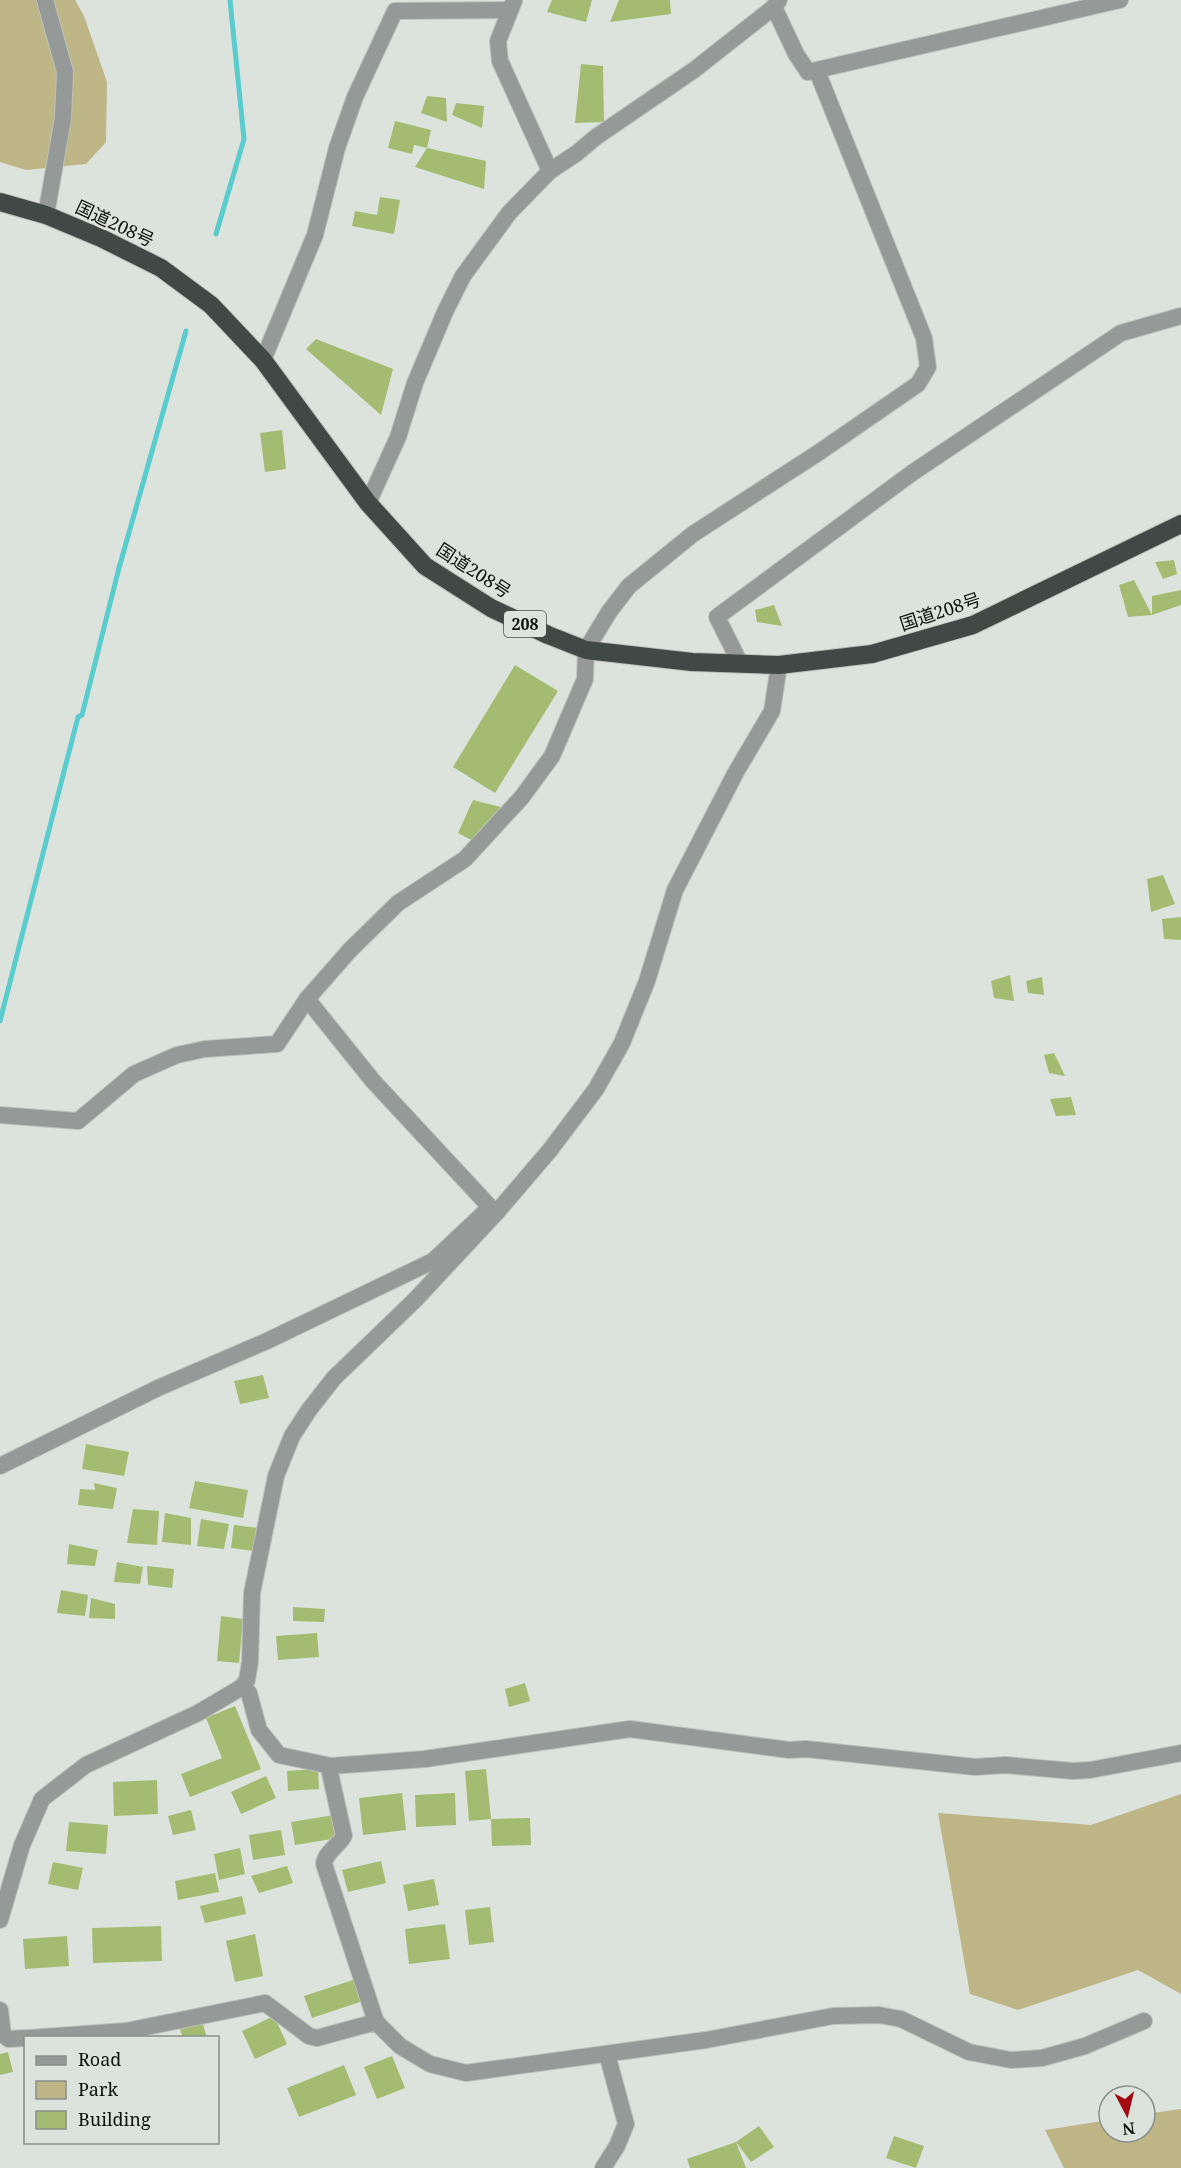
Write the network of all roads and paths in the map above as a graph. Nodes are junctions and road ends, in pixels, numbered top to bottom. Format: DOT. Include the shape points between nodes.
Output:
graph roads {
  1 [pos="45,0"];
  2 [pos="1120,0"];
  3 [pos="777,3"];
  4 [pos="512,5"];
  5 [pos="817,71"];
  6 [pos="550,171"];
  7 [pos="0,202"];
  8 [pos="46,215"];
  9 [pos="1181,316"];
  10 [pos="263,360"];
  11 [pos="368,503"];
  12 [pos="1181,524"];
  13 [pos="586,650"];
  14 [pos="740,663"];
  15 [pos="779,665"];
  16 [pos="307,999"];
  17 [pos="0,1115"];
  18 [pos="494,1210"];
  19 [pos="0,1466"];
  20 [pos="242,1687"];
  21 [pos="1181,1753"];
  22 [pos="331,1766"];
  23 [pos="0,1920"];
  24 [pos="0,2010"];
  25 [pos="1144,2021"];
  26 [pos="376,2022"];
  27 [pos="55,2036"];
  28 [pos="24,2038"];
  29 [pos="607,2054"];
  30 [pos="603,2168"];
  1 -- 8 [label="street" via="65,72 63,118"];
  2 -- 5 [label="street"];
  3 -- 5 [label="street" via="796,54 808,72"];
  3 -- 6 [label="street" via="694,70"];
  4 -- 6 [label="street" via="498,40 500,61"];
  4 -- 10 [label="street" via="395,11 355,97 315,235"];
  5 -- 13 [label="street" via="924,338 927,367 909,392 693,534 629,586"];
  6 -- 11 [label="street" via="509,213 463,276"];
  7 -- 8 [label="highway, 国道208号 / 208"];
  8 -- 10 [label="highway, 国道208号 / 208" via="161,268 212,305"];
  9 -- 14 [label="street" via="1121,333 912,473 717,617"];
  10 -- 11 [label="highway, 国道208号 / 208"];
  11 -- 13 [label="highway, 国道208号 / 208" via="425,566 491,608"];
  12 -- 15 [label="highway, 国道208号 / 208" via="973,625 872,654"];
  13 -- 14 [label="highway, 国道208号 / 208"];
  13 -- 16 [label="street" via="585,680 552,756 522,797 465,860 398,903"];
  14 -- 15 [label="highway, 国道208号 / 208"];
  15 -- 18 [label="street" via="772,711 675,890 647,981 622,1043 596,1089 550,1150"];
  16 -- 17 [label="street" via="277,1044 205,1048 177,1055 134,1074 78,1121"];
  16 -- 18 [label="street" via="373,1081"];
  18 -- 19 [label="street" via="433,1261"];
  18 -- 20 [label="street" via="415,1300 334,1378 292,1436 276,1476 252,1593 250,1662"];
  20 -- 22 [label="street" via="249,1694 259,1730 279,1755"];
  20 -- 23 [label="street" via="198,1713 86,1765 42,1799 22,1845"];
  21 -- 22 [label="street" via="1090,1770 975,1767 789,1750 630,1729 425,1759"];
  22 -- 26 [label="street" via="344,1836 325,1857 324,1864"];
  24 -- 28 [label="street" via="3,2035 9,2039"];
  25 -- 29 [label="street" via="1085,2046 1042,2058 1011,2060 969,2052 901,2019 879,2015 833,2016"];
  26 -- 27 [label="street" via="317,2038 265,2003 126,2031"];
  26 -- 29 [label="street" via="400,2046 430,2064 466,2073"];
  29 -- 30 [label="street" via="626,2124"];
}
